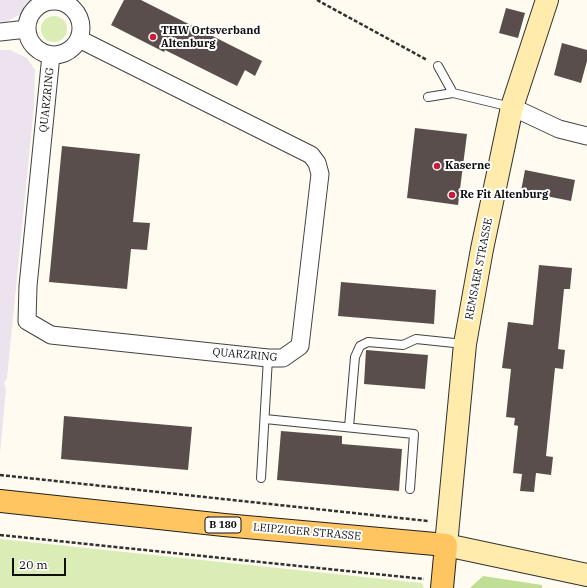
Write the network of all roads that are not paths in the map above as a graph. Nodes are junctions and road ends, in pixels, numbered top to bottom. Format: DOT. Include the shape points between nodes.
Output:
graph roads {
  1 [pos="547,0"];
  2 [pos="68,2"];
  3 [pos="27,29"];
  4 [pos="0,32"];
  5 [pos="79,39"];
  6 [pos="51,55"];
  7 [pos="438,66"];
  8 [pos="453,93"];
  9 [pos="428,97"];
  10 [pos="512,107"];
  11 [pos="587,136"];
  12 [pos="465,344"];
  13 [pos="268,358"];
  14 [pos="265,419"];
  15 [pos="349,427"];
  16 [pos="261,478"];
  17 [pos="410,489"];
  18 [pos="0,501"];
  19 [pos="446,545"];
  20 [pos="587,575"];
  21 [pos="442,584"];
  1 -- 10 [label="street, REMSAER STRASSE"];
  2 -- 3 [label="street" via="48,2 40,6 33,12"];
  2 -- 5 [label="street" via="81,23"];
  3 -- 4 [label="street"];
  3 -- 6 [label="street" via="32,44"];
  5 -- 6 [label="street" via="68,52"];
  5 -- 13 [label="street, QUARZRING" via="311,154 317,162 320,174 300,346 283,358"];
  6 -- 13 [label="street, QUARZRING" via="28,286 27,321 51,335"];
  7 -- 8 [label="lane"];
  8 -- 9 [label="lane"];
  8 -- 10 [label="lane"];
  10 -- 11 [label="street" via="559,129"];
  10 -- 12 [label="street, REMSAER STRASSE"];
  12 -- 15 [label="lane" via="416,339 403,344 368,342 360,346 355,357"];
  12 -- 19 [label="street, REMSAER STRASSE"];
  13 -- 14 [label="lane"];
  14 -- 15 [label="lane"];
  14 -- 16 [label="lane"];
  15 -- 17 [label="lane" via="414,434"];
  18 -- 19 [label="main road, LEIPZIGER STRASSE / B 180"];
  19 -- 20 [label="street, LEIPZIGER STRASSE"];
  19 -- 21 [label="main road"];
}
